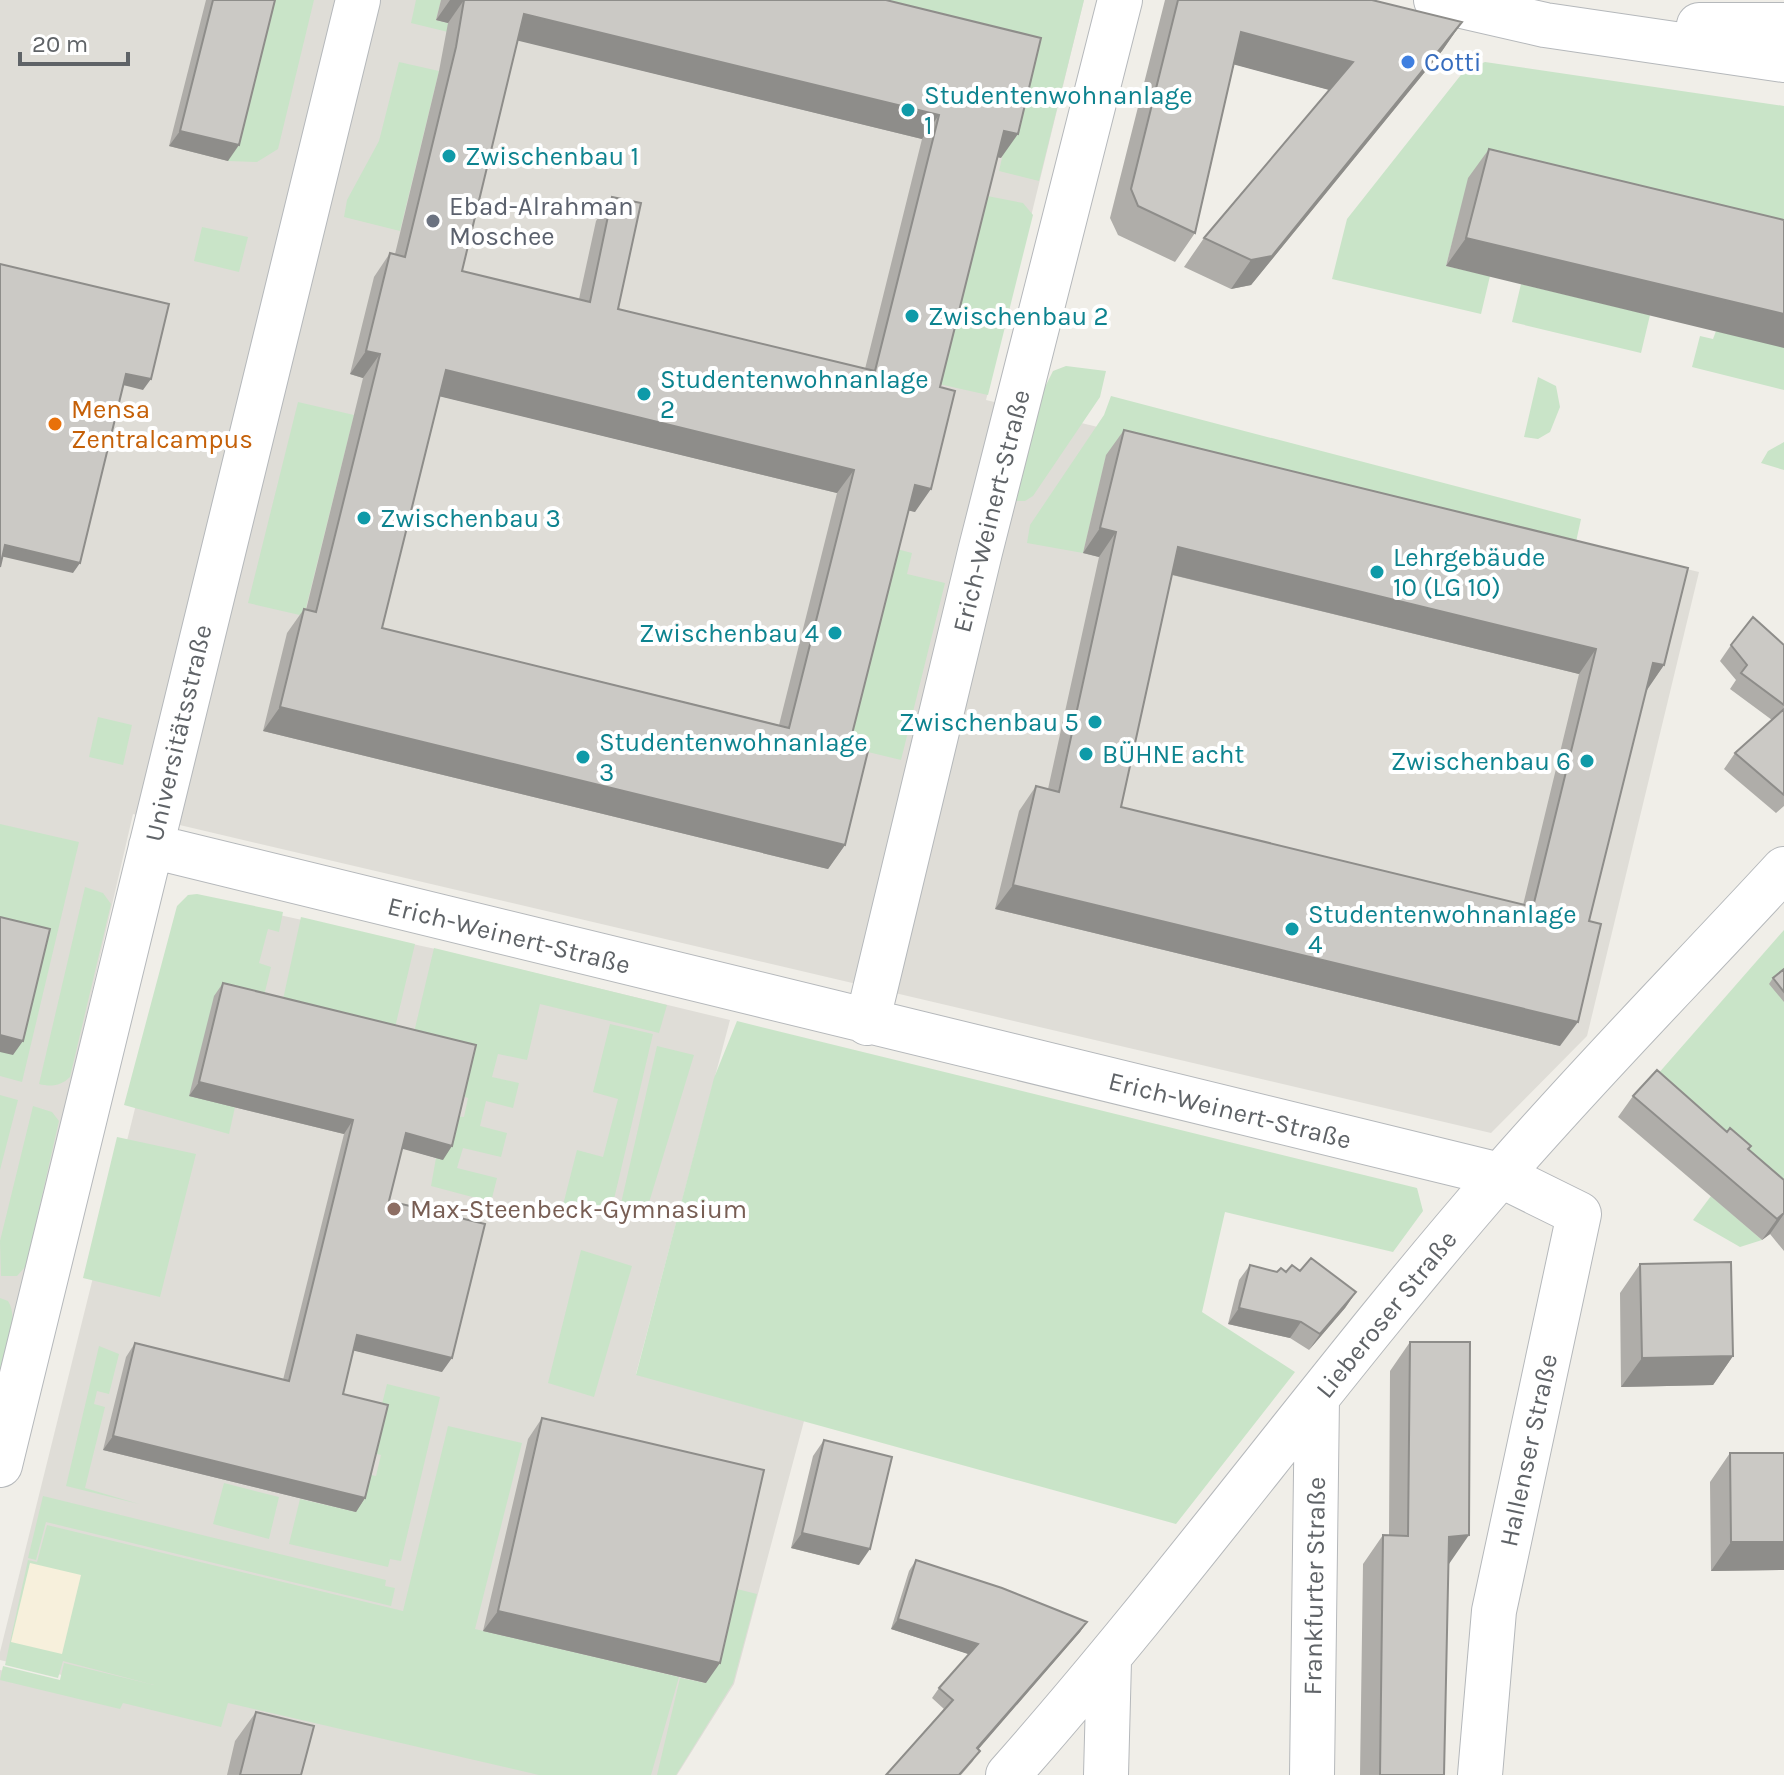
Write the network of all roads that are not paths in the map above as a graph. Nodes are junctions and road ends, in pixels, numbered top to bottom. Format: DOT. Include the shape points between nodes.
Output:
graph roads {
  1 [pos="358,0"];
  2 [pos="1120,0"];
  3 [pos="1436,0"];
  4 [pos="1545,25"];
  5 [pos="1784,25"];
  6 [pos="1784,60"];
  7 [pos="151,846"];
  8 [pos="1784,869"];
  9 [pos="867,1023"];
  10 [pos="1500,1175"];
  11 [pos="1317,1398"];
  12 [pos="0,1465"];
  13 [pos="1109,1661"];
  14 [pos="1008,1775"];
  15 [pos="1106,1775"];
  16 [pos="1312,1775"];
  17 [pos="1480,1775"];
  1 -- 7 [label="street, Universitätsstraße"];
  2 -- 9 [label="street, Erich-Weinert-Straße"];
  3 -- 4 [label="street"];
  4 -- 5 [label="street"];
  4 -- 6 [label="street"];
  7 -- 9 [label="street, Erich-Weinert-Straße"];
  7 -- 12 [label="street, Universitätsstraße"];
  8 -- 10 [label="street, Lieberoser Straße"];
  9 -- 10 [label="street, Erich-Weinert-Straße"];
  10 -- 11 [label="street, Lieberoser Straße"];
  10 -- 17 [label="street, Hallenser Straße" via="1579,1214 1494,1611"];
  11 -- 13 [label="street, Lieberoser Straße"];
  11 -- 16 [label="street, Frankfurter Straße"];
  13 -- 14 [label="street, Lieberoser Straße"];
  13 -- 15 [label="street"];
}
